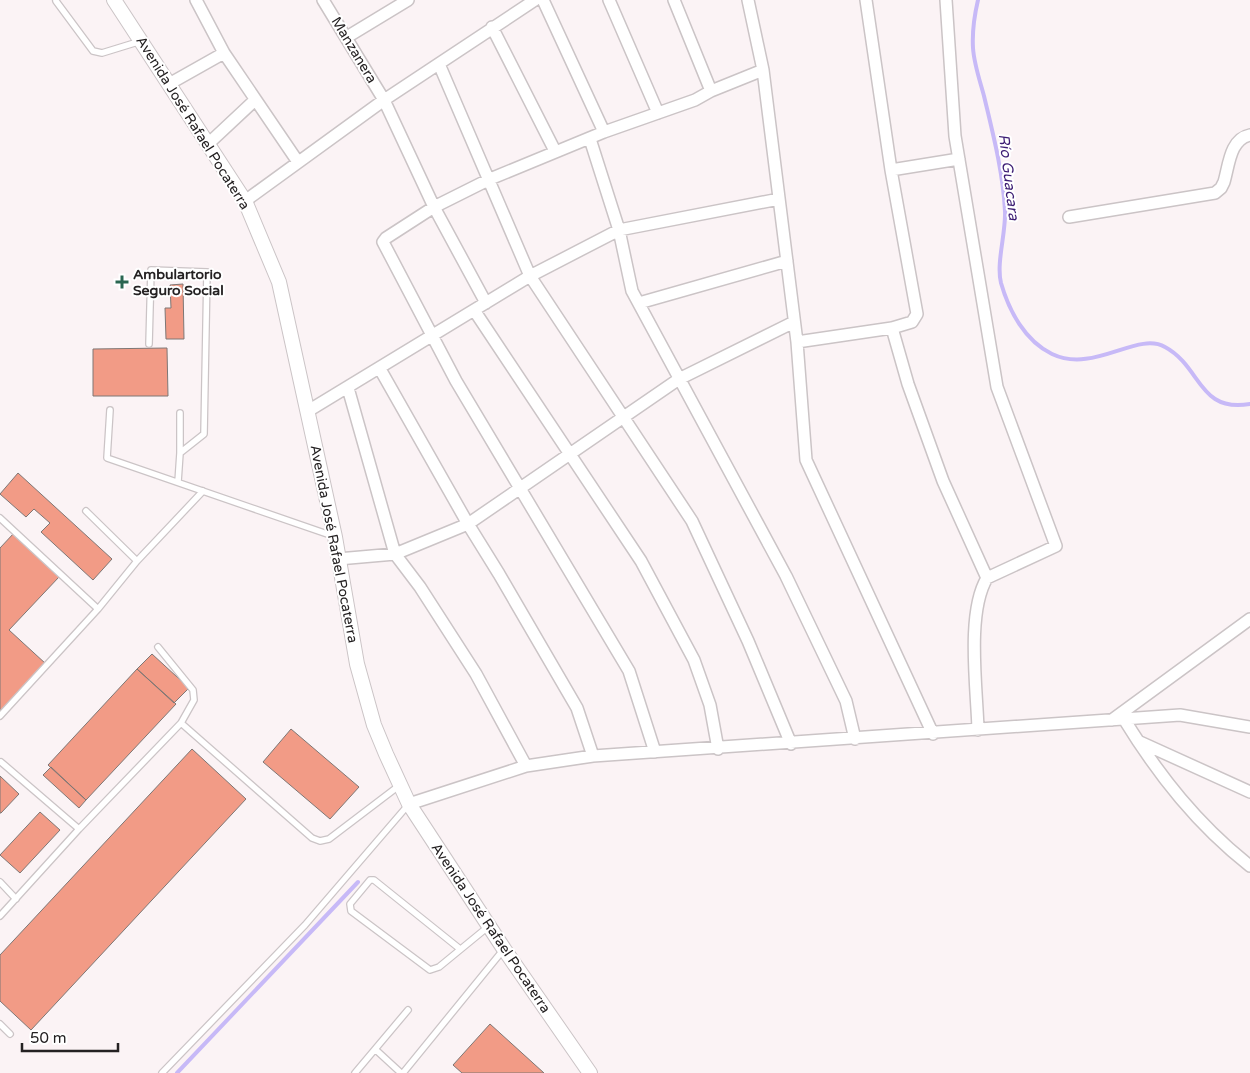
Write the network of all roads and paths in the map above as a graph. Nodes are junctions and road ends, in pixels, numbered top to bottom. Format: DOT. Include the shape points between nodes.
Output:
graph roads {
  1 [pos="114,0"];
  2 [pos="196,0"];
  3 [pos="323,0"];
  4 [pos="408,0"];
  5 [pos="535,0"];
  6 [pos="543,0"];
  7 [pos="609,0"];
  8 [pos="674,0"];
  9 [pos="748,0"];
  10 [pos="866,0"];
  11 [pos="946,0"];
  12 [pos="56,1"];
  13 [pos="492,28"];
  14 [pos="347,37"];
  15 [pos="141,41"];
  16 [pos="224,53"];
  17 [pos="440,64"];
  18 [pos="763,70"];
  19 [pos="169,84"];
  20 [pos="711,91"];
  21 [pos="255,100"];
  22 [pos="384,100"];
  23 [pos="658,113"];
  24 [pos="604,132"];
  25 [pos="1250,135"];
  26 [pos="590,139"];
  27 [pos="208,144"];
  28 [pos="555,151"];
  29 [pos="959,159"];
  30 [pos="298,162"];
  31 [pos="891,170"];
  32 [pos="490,179"];
  33 [pos="779,199"];
  34 [pos="245,201"];
  35 [pos="434,206"];
  36 [pos="1069,217"];
  37 [pos="619,230"];
  38 [pos="787,261"];
  39 [pos="530,276"];
  40 [pos="486,303"];
  41 [pos="639,303"];
  42 [pos="474,310"];
  43 [pos="794,322"];
  44 [pos="892,328"];
  45 [pos="431,337"];
  46 [pos="797,342"];
  47 [pos="149,344"];
  48 [pos="380,369"];
  49 [pos="679,379"];
  50 [pos="348,388"];
  51 [pos="110,410"];
  52 [pos="308,411"];
  53 [pos="180,413"];
  54 [pos="622,416"];
  55 [pos="180,453"];
  56 [pos="569,453"];
  57 [pos="178,482"];
  58 [pos="519,487"];
  59 [pos="203,491"];
  60 [pos="86,511"];
  61 [pos="0,518"];
  62 [pos="468,524"];
  63 [pos="335,536"];
  64 [pos="395,554"];
  65 [pos="338,559"];
  66 [pos="137,561"];
  67 [pos="987,578"];
  68 [pos="98,609"];
  69 [pos="1250,618"];
  70 [pos="158,647"];
  71 [pos="0,716"];
  72 [pos="1124,719"];
  73 [pos="1112,720"];
  74 [pos="182,723"];
  75 [pos="1250,727"];
  76 [pos="978,730"];
  77 [pos="933,734"];
  78 [pos="855,739"];
  79 [pos="1138,742"];
  80 [pos="791,744"];
  81 [pos="718,749"];
  82 [pos="656,752"];
  83 [pos="593,756"];
  84 [pos="1,762"];
  85 [pos="526,766"];
  86 [pos="400,786"];
  87 [pos="1250,792"];
  88 [pos="409,804"];
  89 [pos="79,829"];
  90 [pos="1250,866"];
  91 [pos="0,882"];
  92 [pos="16,899"];
  93 [pos="0,916"];
  94 [pos="489,926"];
  95 [pos="460,949"];
  96 [pos="504,949"];
  97 [pos="408,1010"];
  98 [pos="0,1024"];
  99 [pos="10,1034"];
  100 [pos="376,1050"];
  101 [pos="162,1073"];
  102 [pos="355,1073"];
  103 [pos="402,1073"];
  104 [pos="590,1073"];
  1 -- 15 [label="street, Avenida José Rafael Pocaterra"];
  2 -- 16 [label="street"];
  3 -- 14 [label="street, Manzanera"];
  4 -- 14 [label="street"];
  5 -- 13 [label="street"];
  6 -- 24 [label="street"];
  7 -- 23 [label="street"];
  8 -- 20 [label="street"];
  9 -- 18 [label="street"];
  10 -- 31 [label="street"];
  11 -- 29 [label="street"];
  12 -- 15 [label="lane" via="93,51 102,53"];
  13 -- 17 [label="street"];
  13 -- 28 [label="street"];
  14 -- 22 [label="street, Manzanera"];
  15 -- 19 [label="street, Avenida José Rafael Pocaterra"];
  16 -- 19 [label="street"];
  16 -- 21 [label="street"];
  17 -- 22 [label="street"];
  17 -- 32 [label="street"];
  18 -- 20 [label="street"];
  18 -- 33 [label="street"];
  19 -- 27 [label="street, Avenida José Rafael Pocaterra"];
  20 -- 23 [label="street"];
  21 -- 27 [label="street"];
  21 -- 30 [label="street"];
  22 -- 30 [label="street"];
  22 -- 35 [label="street, Manzanera"];
  23 -- 24 [label="street"];
  24 -- 26 [label="street"];
  25 -- 36 [label="street" via="1235,143 1224,182 1214,193"];
  26 -- 28 [label="street"];
  26 -- 37 [label="street"];
  27 -- 34 [label="street, Avenida José Rafael Pocaterra"];
  28 -- 32 [label="street"];
  29 -- 31 [label="street"];
  29 -- 67 [label="street" via="997,387 1056,546"];
  30 -- 34 [label="street"];
  31 -- 44 [label="street" via="917,314 912,322"];
  32 -- 35 [label="street"];
  32 -- 39 [label="street"];
  33 -- 37 [label="street"];
  33 -- 38 [label="street"];
  34 -- 52 [label="street, Avenida José Rafael Pocaterra" via="279,282"];
  35 -- 40 [label="street, Manzanera"];
  35 -- 45 [label="street" via="383,242"];
  37 -- 39 [label="street"];
  37 -- 41 [label="street" via="632,291"];
  38 -- 41 [label="street"];
  38 -- 43 [label="street"];
  39 -- 40 [label="street"];
  39 -- 54 [label="street"];
  40 -- 42 [label="street"];
  41 -- 49 [label="street"];
  42 -- 45 [label="street"];
  42 -- 56 [label="street"];
  43 -- 46 [label="street"];
  43 -- 49 [label="street"];
  44 -- 46 [label="street"];
  44 -- 67 [label="street" via="908,384 943,481"];
  45 -- 48 [label="street"];
  45 -- 58 [label="street"];
  46 -- 77 [label="street" via="806,460"];
  47 -- 55 [label="lane" via="151,270 207,272 204,434"];
  48 -- 50 [label="street"];
  48 -- 62 [label="street"];
  49 -- 54 [label="street"];
  49 -- 78 [label="street" via="786,576 846,701"];
  50 -- 52 [label="street"];
  50 -- 64 [label="street"];
  51 -- 57 [label="lane" via="107,458"];
  52 -- 63 [label="street, Avenida José Rafael Pocaterra"];
  53 -- 55 [label="lane"];
  54 -- 56 [label="street"];
  54 -- 80 [label="street" via="692,521"];
  55 -- 57 [label="lane"];
  56 -- 58 [label="street"];
  56 -- 81 [label="street" via="641,561 694,660 710,705"];
  57 -- 59 [label="lane"];
  58 -- 62 [label="street"];
  58 -- 82 [label="street" via="629,671"];
  59 -- 63 [label="lane"];
  59 -- 66 [label="lane"];
  60 -- 66 [label="lane"];
  61 -- 68 [label="lane"];
  62 -- 64 [label="street"];
  62 -- 83 [label="street" via="576,708"];
  63 -- 65 [label="street, Avenida José Rafael Pocaterra"];
  64 -- 65 [label="street"];
  64 -- 85 [label="street" via="476,674"];
  65 -- 86 [label="street, Avenida José Rafael Pocaterra" via="365,694 374,725"];
  66 -- 68 [label="lane"];
  67 -- 76 [label="street" via="982,587 974,634"];
  68 -- 71 [label="lane"];
  69 -- 73 [label="street"];
  70 -- 74 [label="lane" via="193,690 194,700"];
  72 -- 73 [label="street"];
  72 -- 75 [label="street" via="1180,715"];
  72 -- 79 [label="street"];
  73 -- 76 [label="street"];
  74 -- 86 [label="lane" via="312,838 320,841 329,839"];
  74 -- 89 [label="lane"];
  76 -- 77 [label="street"];
  77 -- 78 [label="street"];
  78 -- 80 [label="street"];
  79 -- 87 [label="street"];
  79 -- 90 [label="street" via="1187,808 1218,841"];
  80 -- 81 [label="street"];
  81 -- 82 [label="street"];
  82 -- 83 [label="street"];
  83 -- 85 [label="street"];
  84 -- 89 [label="lane"];
  85 -- 88 [label="street"];
  86 -- 88 [label="street, Avenida José Rafael Pocaterra"];
  88 -- 94 [label="street, Avenida José Rafael Pocaterra"];
  88 -- 101 [label="lane" via="305,925"];
  89 -- 92 [label="lane"];
  91 -- 92 [label="lane"];
  92 -- 93 [label="lane"];
  94 -- 95 [label="lane"];
  94 -- 96 [label="street, Avenida José Rafael Pocaterra"];
  95 -- 95 [label="lane" via="439,968 430,970 351,911 350,904 370,880 374,880"];
  96 -- 103 [label="lane"];
  96 -- 104 [label="street, Avenida José Rafael Pocaterra"];
  97 -- 100 [label="lane"];
  98 -- 99 [label="lane"];
  100 -- 102 [label="lane"];
  100 -- 103 [label="lane"];
}
